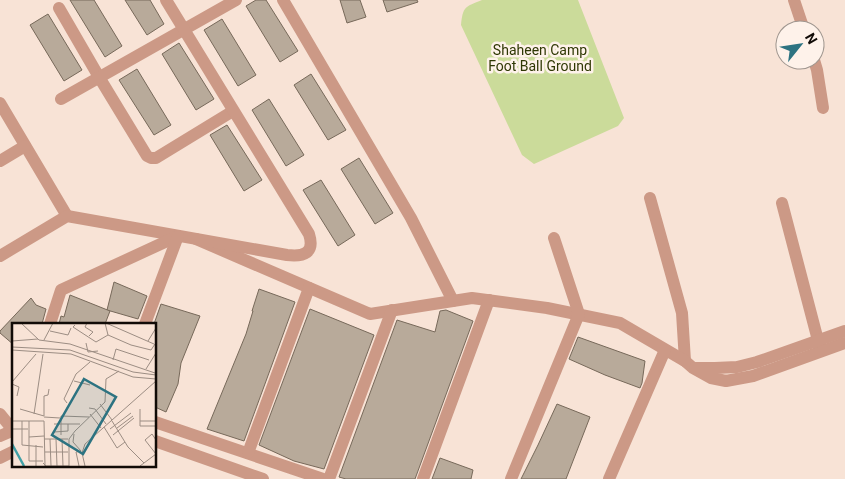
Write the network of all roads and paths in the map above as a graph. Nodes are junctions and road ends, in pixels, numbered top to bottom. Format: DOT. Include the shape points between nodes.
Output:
graph roads {
  1 [pos="166,0"];
  2 [pos="236,0"];
  3 [pos="283,0"];
  4 [pos="794,0"];
  5 [pos="59,8"];
  6 [pos="801,20"];
  7 [pos="184,30"];
  8 [pos="817,70"];
  9 [pos="99,77"];
  10 [pos="62,98"];
  11 [pos="0,103"];
  12 [pos="823,108"];
  13 [pos="234,111"];
  14 [pos="26,146"];
  15 [pos="0,161"];
  16 [pos="650,198"];
  17 [pos="782,203"];
  18 [pos="67,216"];
  19 [pos="178,236"];
  20 [pos="554,238"];
  21 [pos="196,239"];
  22 [pos="0,256"];
  23 [pos="309,288"];
  24 [pos="489,300"];
  25 [pos="452,301"];
  26 [pos="392,310"];
  27 [pos="579,314"];
  28 [pos="50,323"];
  29 [pos="145,323"];
  30 [pos="845,331"];
  31 [pos="845,343"];
  32 [pos="819,346"];
  33 [pos="665,350"];
  34 [pos="689,364"];
  35 [pos="0,414"];
  36 [pos="156,422"];
  37 [pos="12,427"];
  38 [pos="12,430"];
  39 [pos="0,436"];
  40 [pos="156,441"];
  41 [pos="12,452"];
  42 [pos="248,453"];
  43 [pos="0,458"];
  44 [pos="263,479"];
  45 [pos="322,479"];
  46 [pos="329,479"];
  47 [pos="423,479"];
  48 [pos="511,479"];
  49 [pos="609,479"];
  1 -- 7 [label="street"];
  2 -- 7 [label="street"];
  3 -- 25 [label="street" via="411,218"];
  4 -- 6 [label="street"];
  5 -- 9 [label="street"];
  7 -- 9 [label="street"];
  7 -- 13 [label="street"];
  8 -- 12 [label="street"];
  9 -- 10 [label="street"];
  9 -- 13 [label="street" via="151,158"];
  11 -- 14 [label="street"];
  13 -- 21 [label="street" via="312,242 304,255 296,256"];
  14 -- 15 [label="street"];
  14 -- 18 [label="street"];
  16 -- 34 [label="street" via="682,313"];
  17 -- 32 [label="street"];
  18 -- 19 [label="street"];
  18 -- 22 [label="street"];
  19 -- 21 [label="street"];
  19 -- 28 [label="street" via="61,290"];
  19 -- 29 [label="street"];
  20 -- 27 [label="street"];
  21 -- 23 [label="street"];
  23 -- 26 [label="street" via="370,314"];
  23 -- 42 [label="street"];
  24 -- 25 [label="street"];
  24 -- 27 [label="street"];
  24 -- 47 [label="street"];
  25 -- 26 [label="street"];
  26 -- 46 [label="street"];
  27 -- 33 [label="street" via="620,323"];
  27 -- 48 [label="street"];
  30 -- 32 [label="street"];
  31 -- 32 [label="street"];
  32 -- 34 [label="street" via="740,379 711,378"];
  33 -- 34 [label="street"];
  33 -- 49 [label="street"];
  35 -- 37 [label="street"];
  36 -- 42 [label="street"];
  38 -- 39 [label="street"];
  40 -- 44 [label="street"];
  41 -- 43 [label="street"];
  42 -- 45 [label="street"];
}
